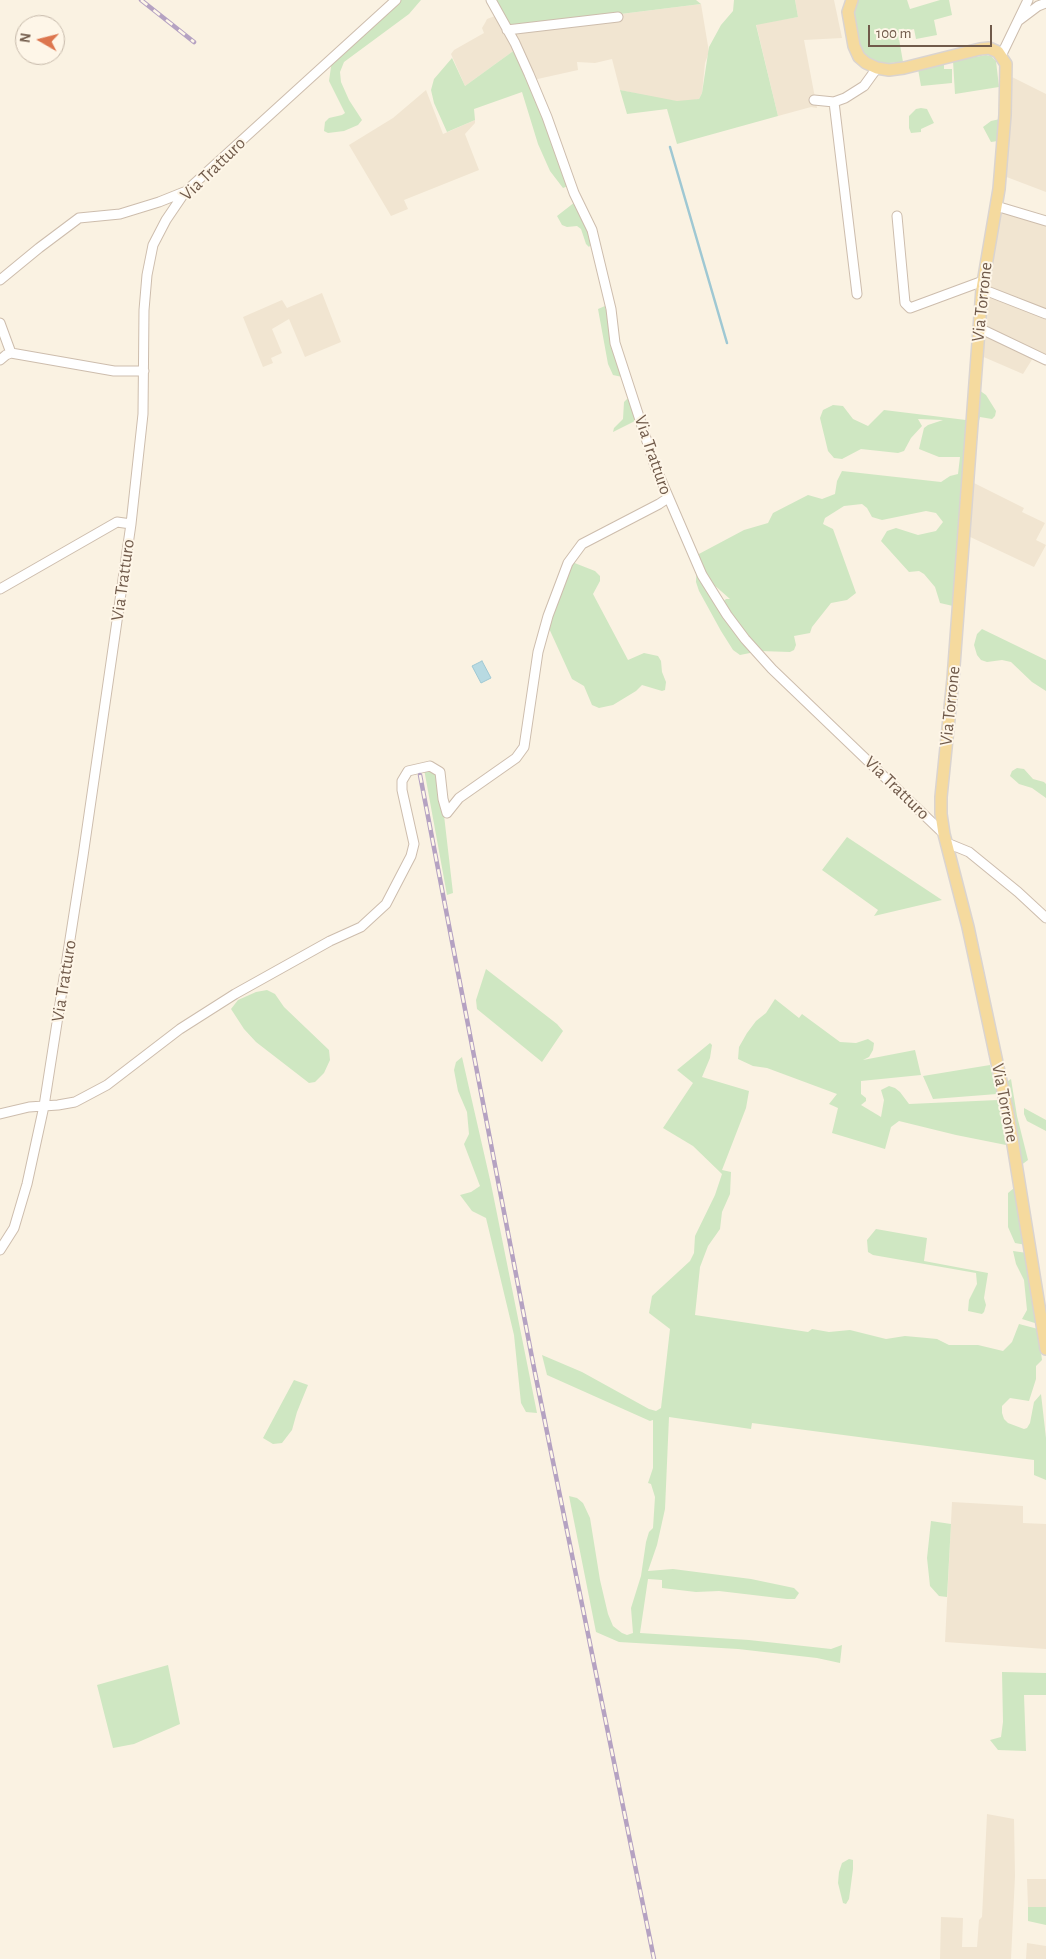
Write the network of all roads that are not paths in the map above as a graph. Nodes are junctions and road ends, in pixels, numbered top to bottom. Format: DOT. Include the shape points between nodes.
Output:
graph roads {
  1 [pos="396,0"];
  2 [pos="491,0"];
  3 [pos="852,0"];
  4 [pos="1028,0"];
  5 [pos="1046,3"];
  6 [pos="618,17"];
  7 [pos="1016,23"];
  8 [pos="507,30"];
  9 [pos="1001,56"];
  10 [pos="877,68"];
  11 [pos="814,100"];
  12 [pos="834,102"];
  13 [pos="185,192"];
  14 [pos="159,202"];
  15 [pos="996,206"];
  16 [pos="897,216"];
  17 [pos="166,220"];
  18 [pos="1046,221"];
  19 [pos="0,280"];
  20 [pos="982,285"];
  21 [pos="857,294"];
  22 [pos="1046,314"];
  23 [pos="0,323"];
  24 [pos="979,328"];
  25 [pos="11,353"];
  26 [pos="0,360"];
  27 [pos="1046,360"];
  28 [pos="144,371"];
  29 [pos="668,498"];
  30 [pos="131,524"];
  31 [pos="0,589"];
  32 [pos="945,839"];
  33 [pos="1046,918"];
  34 [pos="44,1106"];
  35 [pos="0,1114"];
  36 [pos="0,1250"];
  37 [pos="1046,1349"];
  1 -- 13 [label="street, Via Tratturo"];
  2 -- 8 [label="street, Via Tratturo"];
  3 -- 10 [label="main road" via="848,12 854,46 859,57"];
  4 -- 7 [label="street"];
  5 -- 7 [label="street"];
  6 -- 8 [label="street"];
  7 -- 9 [label="street"];
  8 -- 29 [label="street, Via Tratturo" via="548,117 574,193 592,230 611,309 615,343"];
  9 -- 10 [label="main road" via="989,48 980,48 904,68"];
  9 -- 15 [label="main road, Via Torrone" via="1006,64 1007,88"];
  10 -- 12 [label="street" via="864,86"];
  11 -- 12 [label="street"];
  12 -- 21 [label="street"];
  13 -- 14 [label="street"];
  13 -- 17 [label="street, Via Tratturo"];
  14 -- 17 [label="street"];
  14 -- 19 [label="street" via="120,214 78,218"];
  15 -- 18 [label="street"];
  15 -- 20 [label="main road, Via Torrone"];
  16 -- 20 [label="street" via="905,303 910,308"];
  17 -- 28 [label="street, Via Tratturo" via="153,245 146,275"];
  20 -- 22 [label="street"];
  20 -- 24 [label="main road, Via Torrone"];
  23 -- 25 [label="street"];
  24 -- 27 [label="street"];
  24 -- 32 [label="main road, Via Torrone" via="941,798"];
  25 -- 26 [label="street"];
  25 -- 28 [label="street" via="114,371"];
  28 -- 30 [label="street, Via Tratturo" via="143,414"];
  29 -- 32 [label="street, Via Tratturo" via="702,575 745,639"];
  29 -- 34 [label="street" via="582,544 568,563 538,652 524,747 516,758 459,798 447,813 440,772 430,766 408,771 402,781 402,790 414,844 386,904 361,927 227,999 180,1029 106,1085 75,1102"];
  30 -- 31 [label="street" via="117,522"];
  30 -- 34 [label="street, Via Tratturo"];
  32 -- 33 [label="street" via="969,852"];
  32 -- 37 [label="main road, Via Torrone" via="968,926 1008,1114"];
  34 -- 35 [label="street"];
  34 -- 36 [label="street, Via Tratturo" via="14,1228"];
}
